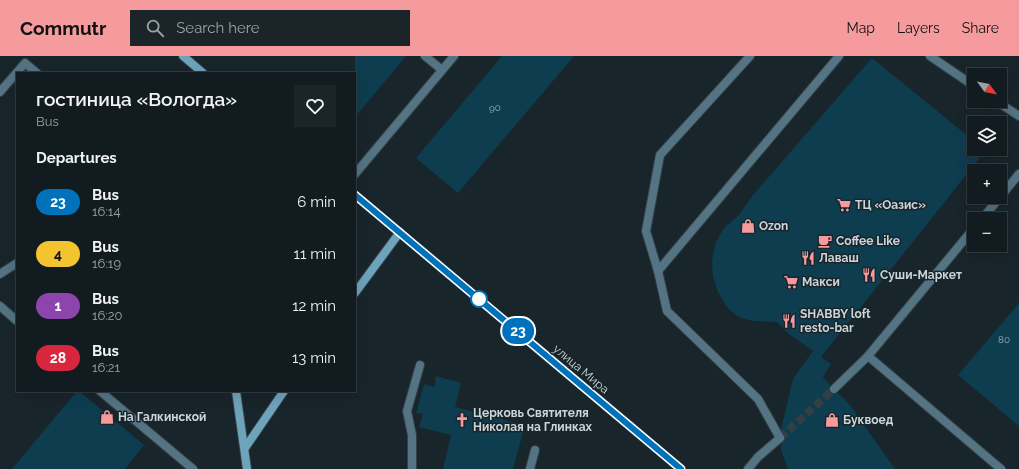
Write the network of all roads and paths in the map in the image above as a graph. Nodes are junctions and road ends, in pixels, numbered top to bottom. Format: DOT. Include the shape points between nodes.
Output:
graph roads {
  1 [pos="183,56"];
  2 [pos="425,56"];
  3 [pos="454,56"];
  4 [pos="750,56"];
  5 [pos="839,56"];
  6 [pos="930,56"];
  7 [pos="193,69"];
  8 [pos="442,70"];
  9 [pos="17,72"];
  10 [pos="36,72"];
  11 [pos="16,73"];
  12 [pos="967,81"];
  13 [pos="0,92"];
  14 [pos="1007,108"];
  15 [pos="1019,116"];
  16 [pos="356,173"];
  17 [pos="1019,174"];
  18 [pos="356,196"];
  19 [pos="988,212"];
  20 [pos="400,232"];
  21 [pos="967,236"];
  22 [pos="16,264"];
  23 [pos="658,271"];
  24 [pos="0,274"];
  25 [pos="356,292"];
  26 [pos="0,306"];
  27 [pos="16,320"];
  28 [pos="868,356"];
  29 [pos="420,365"];
  30 [pos="834,389"];
  31 [pos="101,392"];
  32 [pos="236,392"];
  33 [pos="283,392"];
  34 [pos="245,448"];
  35 [pos="535,450"];
  36 [pos="193,469"];
  37 [pos="247,469"];
  38 [pos="412,469"];
  39 [pos="530,469"];
  40 [pos="681,469"];
  41 [pos="748,469"];
  42 [pos="1001,469"];
  1 -- 7 [label="main road"];
  2 -- 8 [label="street"];
  3 -- 8 [label="street"];
  4 -- 23 [label="street" via="660,155 646,232"];
  5 -- 23 [label="street"];
  6 -- 12 [label="street"];
  8 -- 16 [label="street"];
  9 -- 10 [label="street" via="25,63"];
  11 -- 13 [label="street"];
  14 -- 15 [label="street"];
  17 -- 19 [label="street"];
  18 -- 20 [label="main road, улица Мира"];
  20 -- 25 [label="main road"];
  20 -- 40 [label="main road, улица Мира"];
  21 -- 28 [label="street"];
  22 -- 24 [label="street"];
  23 -- 41 [label="street" via="667,311 758,399 780,438"];
  26 -- 27 [label="street"];
  28 -- 30 [label="street"];
  28 -- 42 [label="street"];
  29 -- 38 [label="street" via="408,411 412,435"];
  31 -- 36 [label="street"];
  32 -- 34 [label="main road"];
  33 -- 34 [label="main road"];
  34 -- 37 [label="main road"];
  35 -- 39 [label="street"];
}
